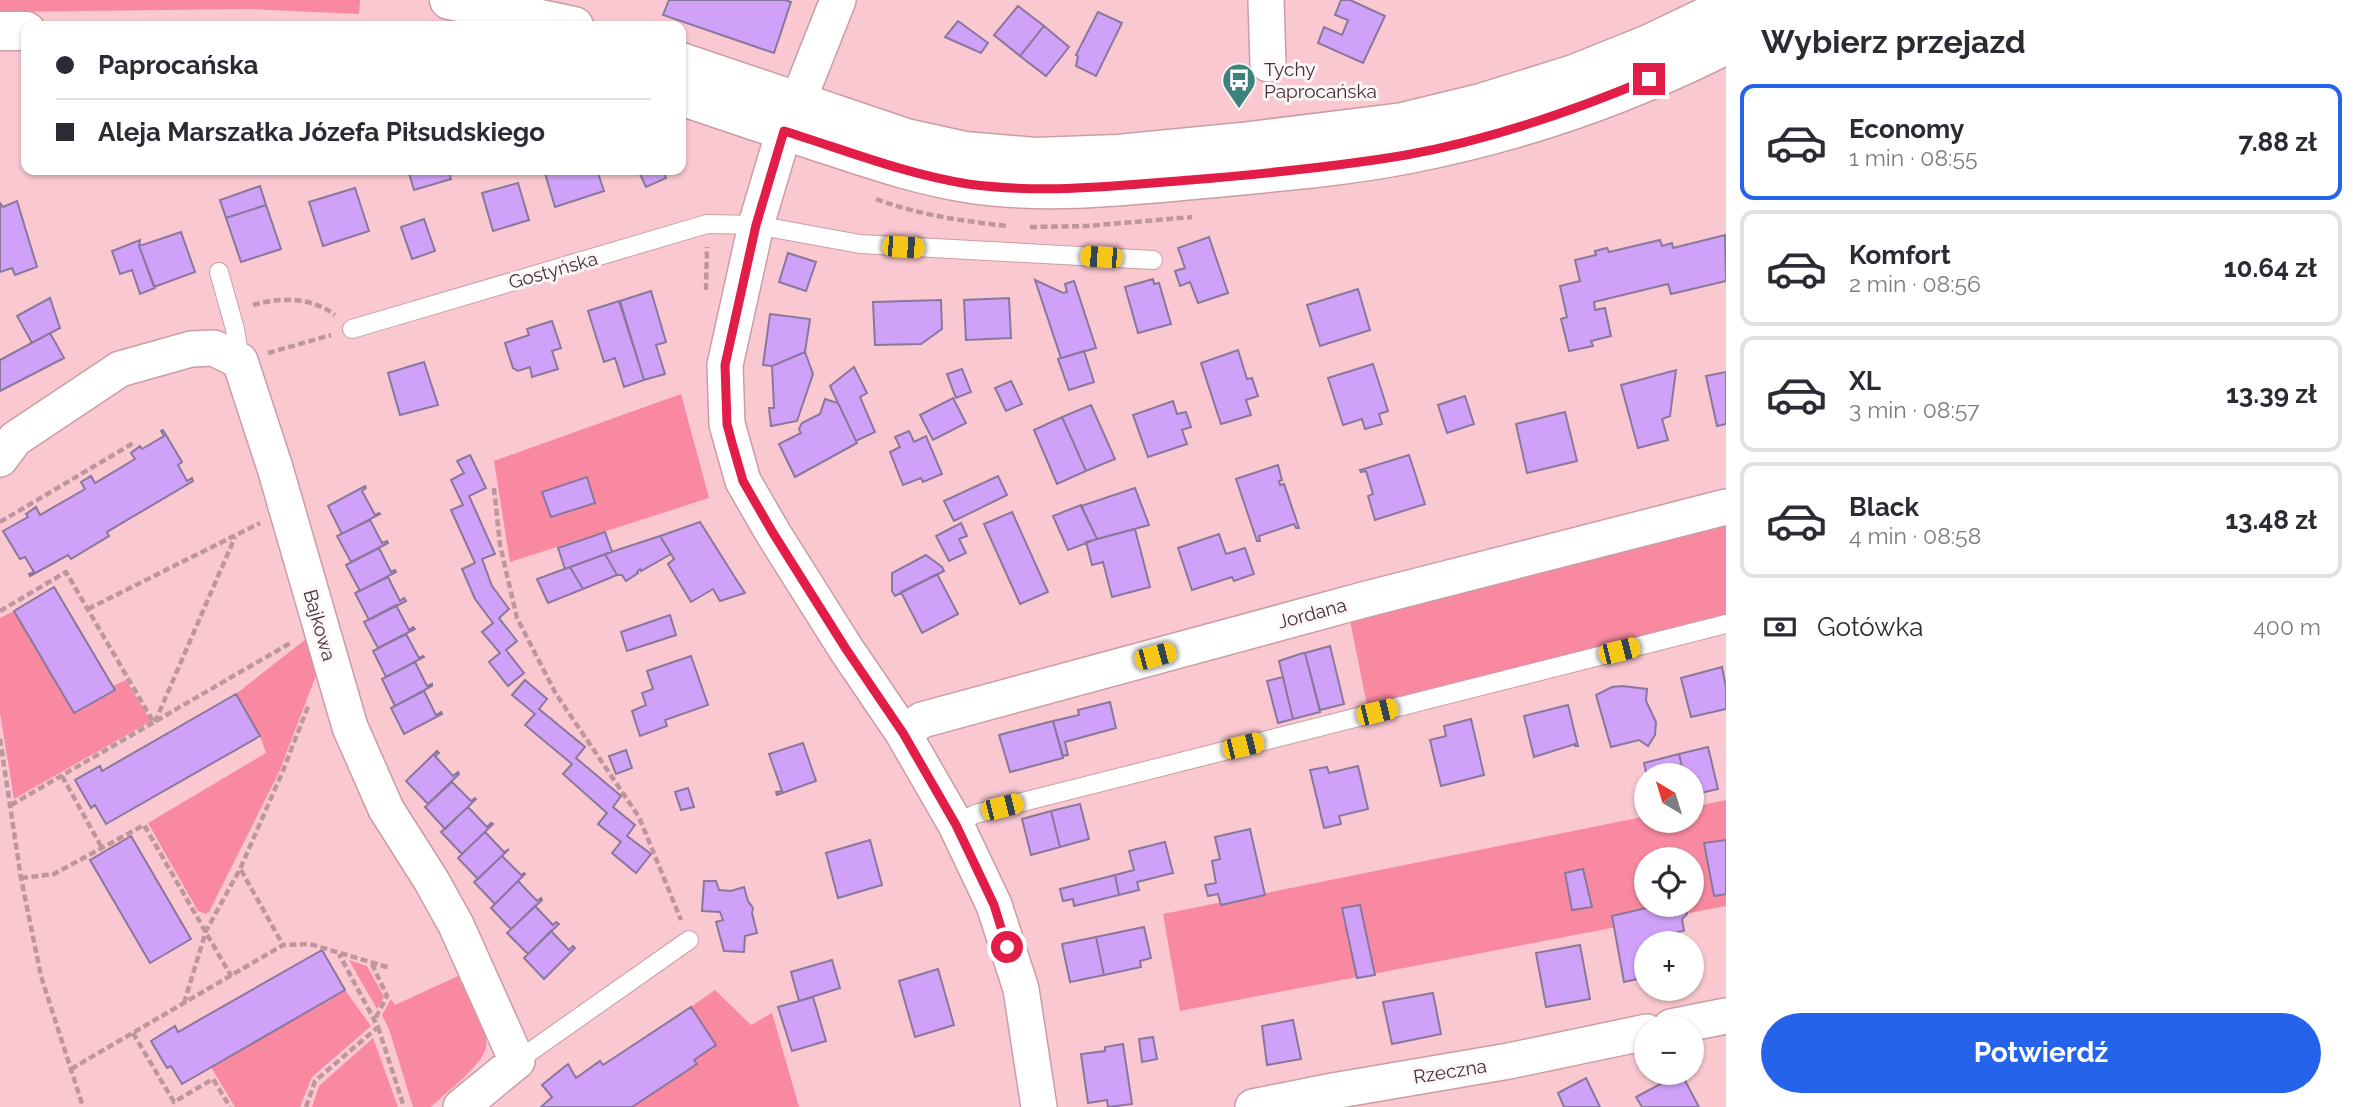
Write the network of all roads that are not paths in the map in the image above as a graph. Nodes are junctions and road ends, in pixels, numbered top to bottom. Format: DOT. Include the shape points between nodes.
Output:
graph roads {
  1 [pos="449,0"];
  2 [pos="838,0"];
  3 [pos="1266,0"];
  4 [pos="1726,7"];
  5 [pos="550,21"];
  6 [pos="0,31"];
  7 [pos="21,31"];
  8 [pos="1726,45"];
  9 [pos="686,64"];
  10 [pos="1268,64"];
  11 [pos="686,97"];
  12 [pos="791,116"];
  13 [pos="756,225"];
  14 [pos="1153,260"];
  15 [pos="219,272"];
  16 [pos="352,329"];
  17 [pos="253,357"];
  18 [pos="0,459"];
  19 [pos="1726,506"];
  20 [pos="1726,624"];
  21 [pos="903,733"];
  22 [pos="956,825"];
  23 [pos="689,940"];
  24 [pos="1726,1016"];
  25 [pos="1704,1020"];
  26 [pos="1634,1035"];
  27 [pos="517,1061"];
  28 [pos="1336,1099"];
  29 [pos="461,1107"];
  30 [pos="1039,1107"];
  31 [pos="1253,1107"];
  1 -- 5 [label="main road"];
  2 -- 12 [label="street"];
  3 -- 10 [label="street"];
  4 -- 12 [label="main road" via="1574,74 1481,103 1403,122 1242,142 1036,157 965,151"];
  6 -- 7 [label="main road"];
  8 -- 12 [label="main road" via="1553,116 1457,144 1277,172 1132,186 1014,188 929,177"];
  9 -- 12 [label="main road"];
  11 -- 12 [label="main road"];
  12 -- 13 [label="street"];
  13 -- 14 [label="lane, Gostyńska" via="860,244"];
  13 -- 16 [label="lane, Gostyńska" via="707,224"];
  13 -- 21 [label="street" via="725,365 727,424 743,481"];
  15 -- 17 [label="lane" via="232,317"];
  17 -- 18 [label="street" via="214,348 191,349 120,369 15,439"];
  17 -- 27 [label="street, Bajkowa" via="275,468 350,727 386,809 456,925"];
  19 -- 21 [label="street, Jordana" via="922,720"];
  20 -- 22 [label="lane" via="975,814"];
  21 -- 22 [label="street"];
  22 -- 30 [label="street" via="994,905 1021,989"];
  23 -- 27 [label="lane"];
  24 -- 25 [label="street"];
  26 -- 28 [label="street, Rzeczna"];
  27 -- 29 [label="street"];
  28 -- 31 [label="street, Rzeczna"];
}
